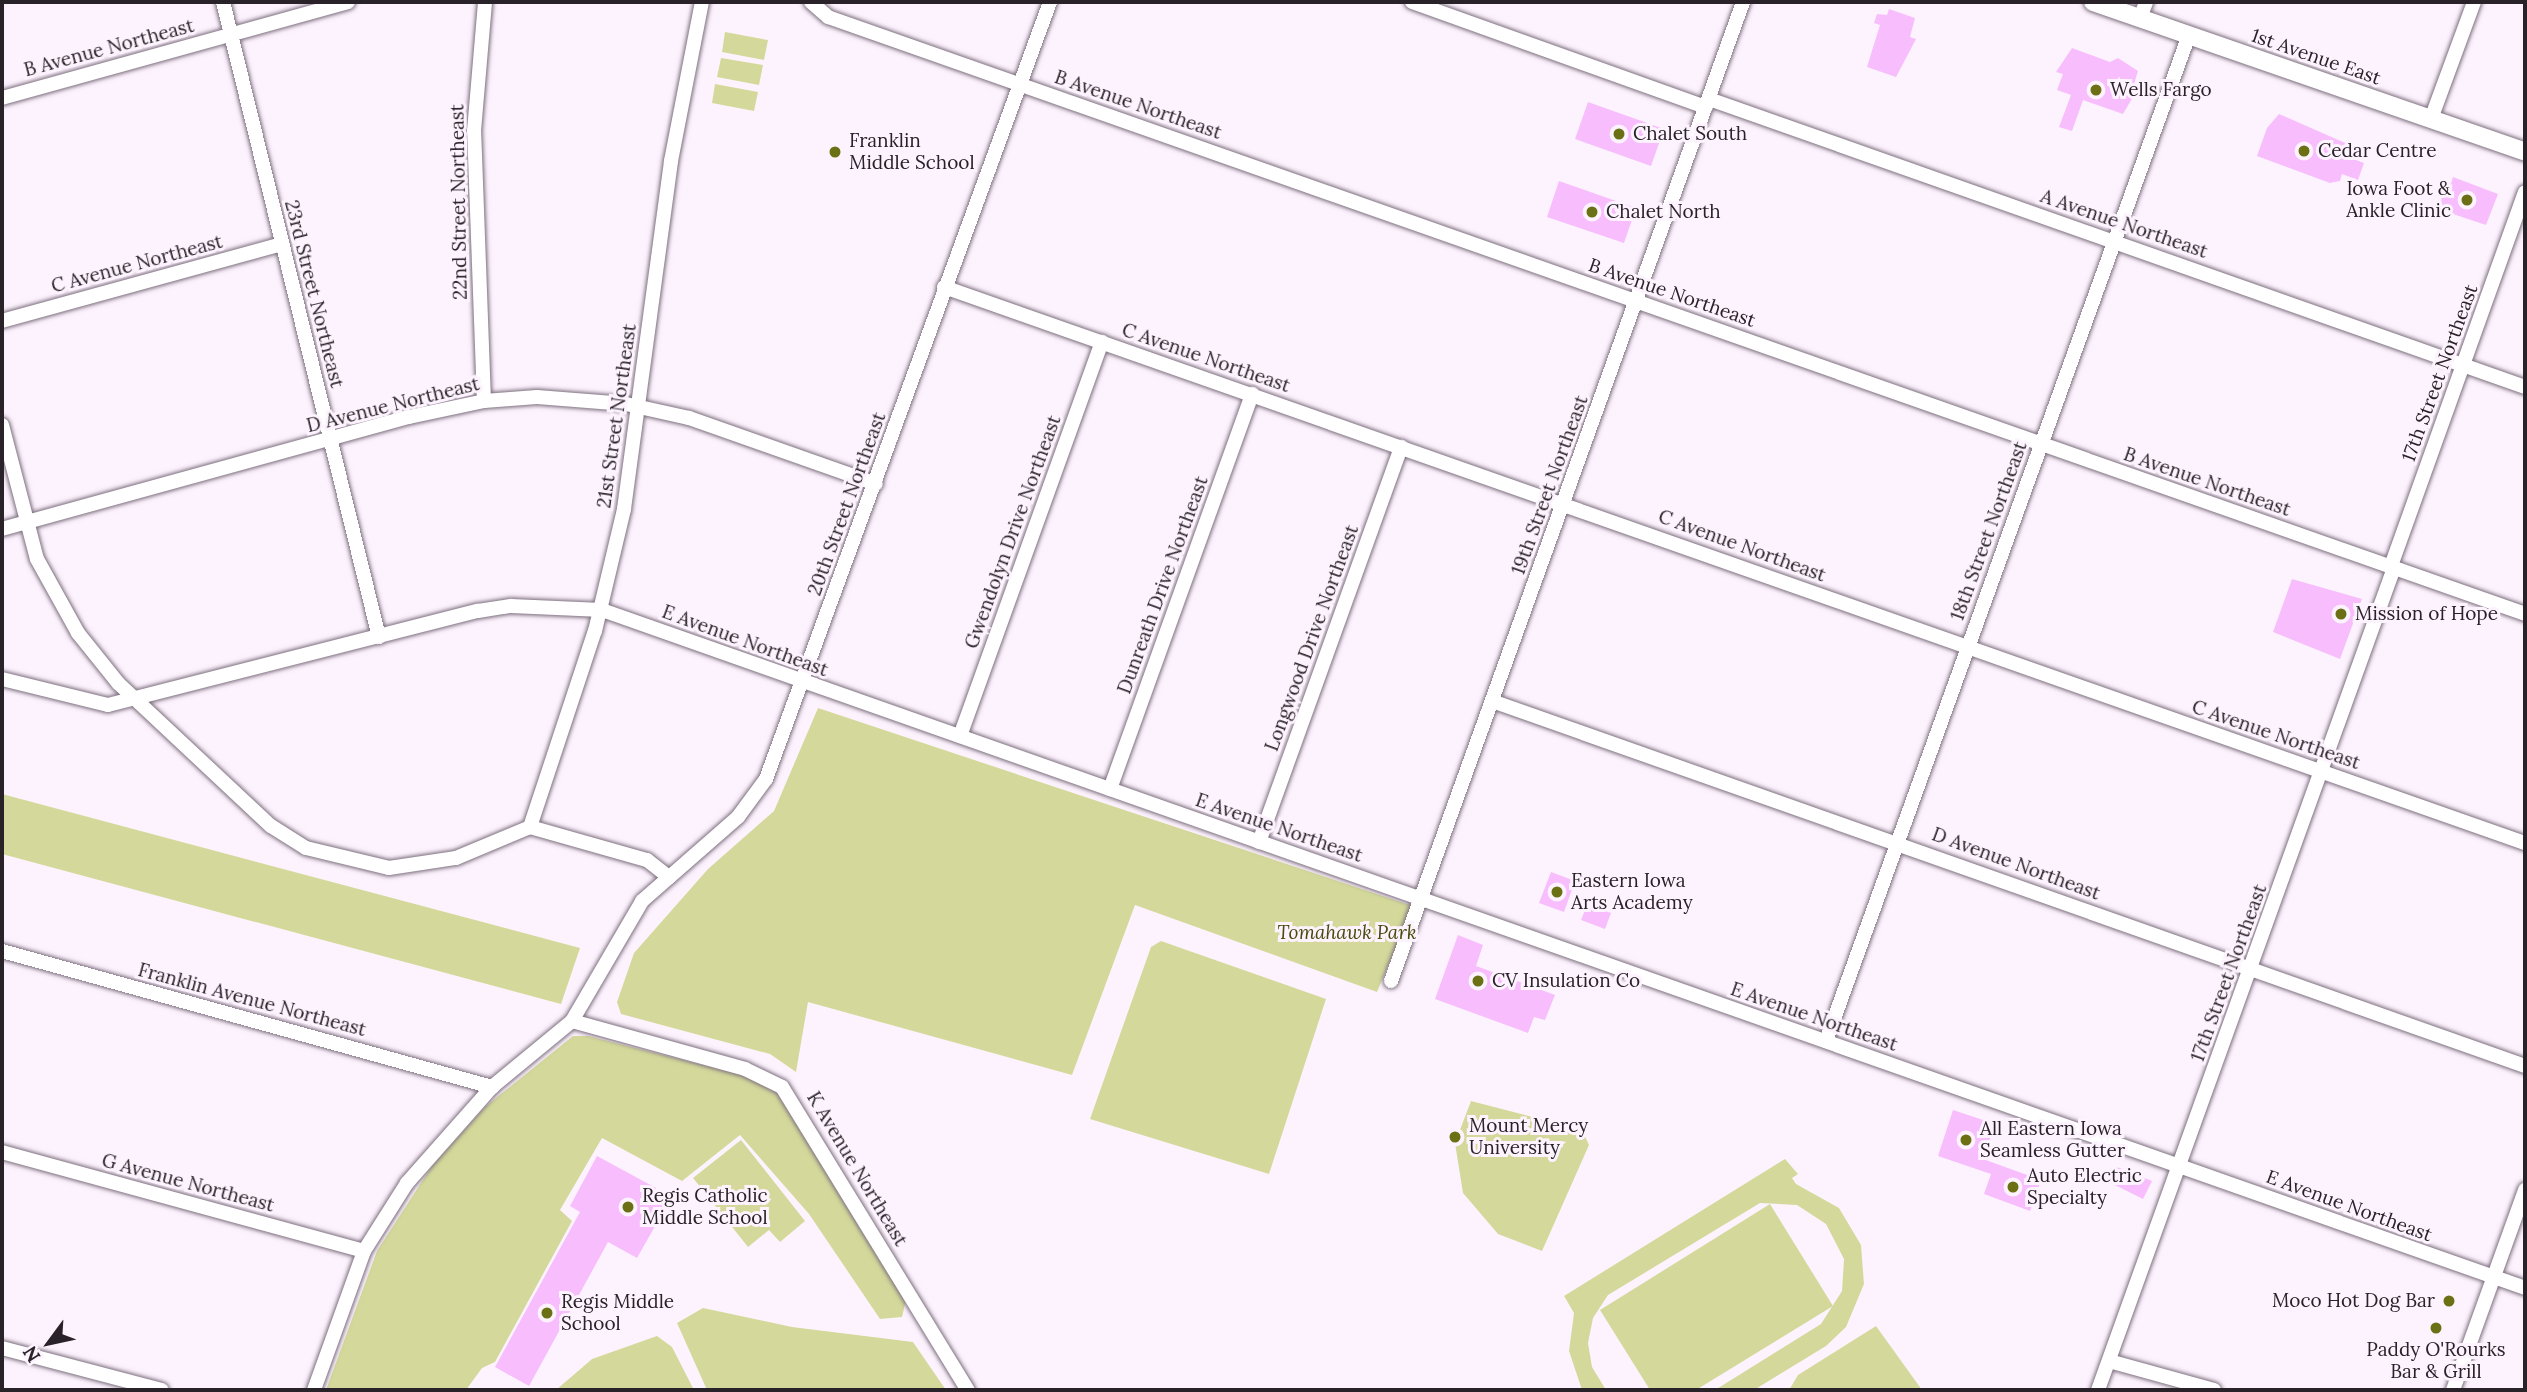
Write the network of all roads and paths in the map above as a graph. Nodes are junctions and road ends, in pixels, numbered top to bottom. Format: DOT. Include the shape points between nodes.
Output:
graph roads {
  1 [pos="223,2"];
  2 [pos="348,2"];
  3 [pos="485,2"];
  4 [pos="702,2"];
  5 [pos="811,2"];
  6 [pos="1050,2"];
  7 [pos="1412,2"];
  8 [pos="1743,2"];
  9 [pos="2093,2"];
  10 [pos="2474,2"];
  11 [pos="2143,10"];
  12 [pos="231,35"];
  13 [pos="2189,35"];
  14 [pos="1021,84"];
  15 [pos="2,98"];
  16 [pos="1708,103"];
  17 [pos="2431,119"];
  18 [pos="2525,152"];
  19 [pos="2525,192"];
  20 [pos="2115,241"];
  21 [pos="282,244"];
  22 [pos="944,287"];
  23 [pos="1638,302"];
  24 [pos="2,321"];
  25 [pos="1102,342"];
  26 [pos="2464,366"];
  27 [pos="2525,387"];
  28 [pos="1252,394"];
  29 [pos="484,401"];
  30 [pos="640,407"];
  31 [pos="2,425"];
  32 [pos="330,439"];
  33 [pos="2041,445"];
  34 [pos="1401,447"];
  35 [pos="876,484"];
  36 [pos="1563,503"];
  37 [pos="25,522"];
  38 [pos="2,529"];
  39 [pos="2392,567"];
  40 [pos="602,610"];
  41 [pos="2525,614"];
  42 [pos="379,637"];
  43 [pos="1968,647"];
  44 [pos="2,678"];
  45 [pos="803,682"];
  46 [pos="136,701"];
  47 [pos="1492,701"];
  48 [pos="960,736"];
  49 [pos="2323,771"];
  50 [pos="1110,789"];
  51 [pos="530,827"];
  52 [pos="1259,842"];
  53 [pos="1898,842"];
  54 [pos="2525,843"];
  55 [pos="669,877"];
  56 [pos="1421,898"];
  57 [pos="2,951"];
  58 [pos="2250,968"];
  59 [pos="1391,981"];
  60 [pos="572,1021"];
  61 [pos="1826,1041"];
  62 [pos="2525,1066"];
  63 [pos="492,1087"];
  64 [pos="2,1152"];
  65 [pos="2179,1166"];
  66 [pos="2525,1190"];
  67 [pos="364,1251"];
  68 [pos="2494,1278"];
  69 [pos="2525,1288"];
  70 [pos="2,1348"];
  71 [pos="2109,1361"];
  72 [pos="162,1390"];
  73 [pos="314,1390"];
  74 [pos="968,1390"];
  75 [pos="2098,1390"];
  76 [pos="2214,1390"];
  77 [pos="2453,1390"];
  1 -- 12 [label="street, 23rd Street Northeast"];
  2 -- 12 [label="street, B Avenue Northeast"];
  3 -- 29 [label="street, 22nd Street Northeast" via="474,131"];
  4 -- 30 [label="street, 21st Street Northeast" via="671,161"];
  5 -- 14 [label="street, B Avenue Northeast" via="828,17"];
  6 -- 14 [label="street, 20th Street Northeast"];
  7 -- 16 [label="street, A Avenue Northeast"];
  8 -- 16 [label="street, 19th Street Northeast"];
  9 -- 11 [label="main road, 1st Avenue East"];
  10 -- 17 [label="street"];
  11 -- 13 [label="main road, 1st Avenue East"];
  12 -- 15 [label="street, B Avenue Northeast"];
  12 -- 21 [label="street, 23rd Street Northeast"];
  13 -- 17 [label="main road, 1st Avenue East"];
  13 -- 20 [label="street, 18th Street Northeast"];
  14 -- 22 [label="street, 20th Street Northeast"];
  14 -- 23 [label="street, B Avenue Northeast"];
  16 -- 20 [label="street, A Avenue Northeast"];
  16 -- 23 [label="street, 19th Street Northeast"];
  17 -- 18 [label="main road, 1st Avenue East"];
  19 -- 26 [label="street, 17th Street Northeast"];
  20 -- 26 [label="street, A Avenue Northeast"];
  20 -- 33 [label="street, 18th Street Northeast"];
  21 -- 24 [label="street, C Avenue Northeast"];
  21 -- 32 [label="street, 23rd Street Northeast"];
  22 -- 25 [label="street, C Avenue Northeast"];
  22 -- 35 [label="street, 20th Street Northeast"];
  23 -- 33 [label="street, B Avenue Northeast"];
  23 -- 36 [label="street, 19th Street Northeast"];
  25 -- 28 [label="street, C Avenue Northeast"];
  25 -- 48 [label="street, Gwendolyn Drive Northeast"];
  26 -- 27 [label="street, A Avenue Northeast"];
  26 -- 39 [label="street, 17th Street Northeast"];
  28 -- 34 [label="street, C Avenue Northeast"];
  28 -- 50 [label="street, Dunreath Drive Northeast"];
  29 -- 30 [label="street, D Avenue Northeast" via="563,397"];
  29 -- 32 [label="street, D Avenue Northeast"];
  30 -- 35 [label="street, D Avenue Northeast"];
  30 -- 40 [label="street, 21st Street Northeast"];
  31 -- 37 [label="street"];
  32 -- 37 [label="street, D Avenue Northeast"];
  32 -- 42 [label="street, 23rd Street Northeast"];
  33 -- 39 [label="street, B Avenue Northeast"];
  33 -- 43 [label="street, 18th Street Northeast"];
  34 -- 36 [label="street, C Avenue Northeast"];
  34 -- 52 [label="street, Longwood Drive Northeast"];
  35 -- 45 [label="street, 20th Street Northeast"];
  36 -- 43 [label="street, C Avenue Northeast"];
  36 -- 47 [label="street, 19th Street Northeast"];
  37 -- 38 [label="street, D Avenue Northeast"];
  37 -- 46 [label="street" via="52,592 78,633"];
  39 -- 41 [label="street, B Avenue Northeast"];
  39 -- 49 [label="street, 17th Street Northeast"];
  40 -- 42 [label="street, E Avenue Northeast" via="511,606"];
  40 -- 45 [label="street, E Avenue Northeast"];
  40 -- 51 [label="street, 21st Street Northeast"];
  42 -- 46 [label="street, E Avenue Northeast"];
  43 -- 49 [label="street, C Avenue Northeast"];
  43 -- 53 [label="street, 18th Street Northeast"];
  44 -- 46 [label="street, E Avenue Northeast" via="108,705"];
  45 -- 48 [label="street, E Avenue Northeast"];
  45 -- 55 [label="street, 20th Street Northeast" via="759,792"];
  46 -- 51 [label="street" via="271,826 306,848 342,860 419,867"];
  47 -- 53 [label="street, D Avenue Northeast"];
  47 -- 56 [label="street, 19th Street Northeast"];
  48 -- 50 [label="street, E Avenue Northeast"];
  49 -- 54 [label="street, C Avenue Northeast"];
  49 -- 58 [label="street, 17th Street Northeast"];
  50 -- 52 [label="street, E Avenue Northeast"];
  51 -- 55 [label="street" via="647,860"];
  52 -- 56 [label="street, E Avenue Northeast"];
  53 -- 58 [label="street, D Avenue Northeast"];
  53 -- 61 [label="street, 18th Street Northeast"];
  55 -- 60 [label="street, 20th Street Northeast" via="625,924"];
  56 -- 59 [label="street, 19th Street Northeast"];
  56 -- 61 [label="street, E Avenue Northeast"];
  57 -- 63 [label="street, Franklin Avenue Northeast"];
  58 -- 62 [label="street, D Avenue Northeast"];
  58 -- 65 [label="street, 17th Street Northeast"];
  60 -- 63 [label="street"];
  60 -- 74 [label="street, K Avenue Northeast" via="745,1069 782,1087"];
  61 -- 65 [label="street, E Avenue Northeast"];
  63 -- 67 [label="street" via="407,1183"];
  64 -- 67 [label="street, G Avenue Northeast"];
  65 -- 68 [label="street, E Avenue Northeast"];
  65 -- 71 [label="street, 17th Street Northeast"];
  66 -- 68 [label="street"];
  67 -- 73 [label="street"];
  68 -- 69 [label="street, E Avenue Northeast"];
  68 -- 77 [label="street"];
  70 -- 72 [label="street"];
  71 -- 75 [label="street, 17th Street Northeast"];
  71 -- 76 [label="street"];
}
